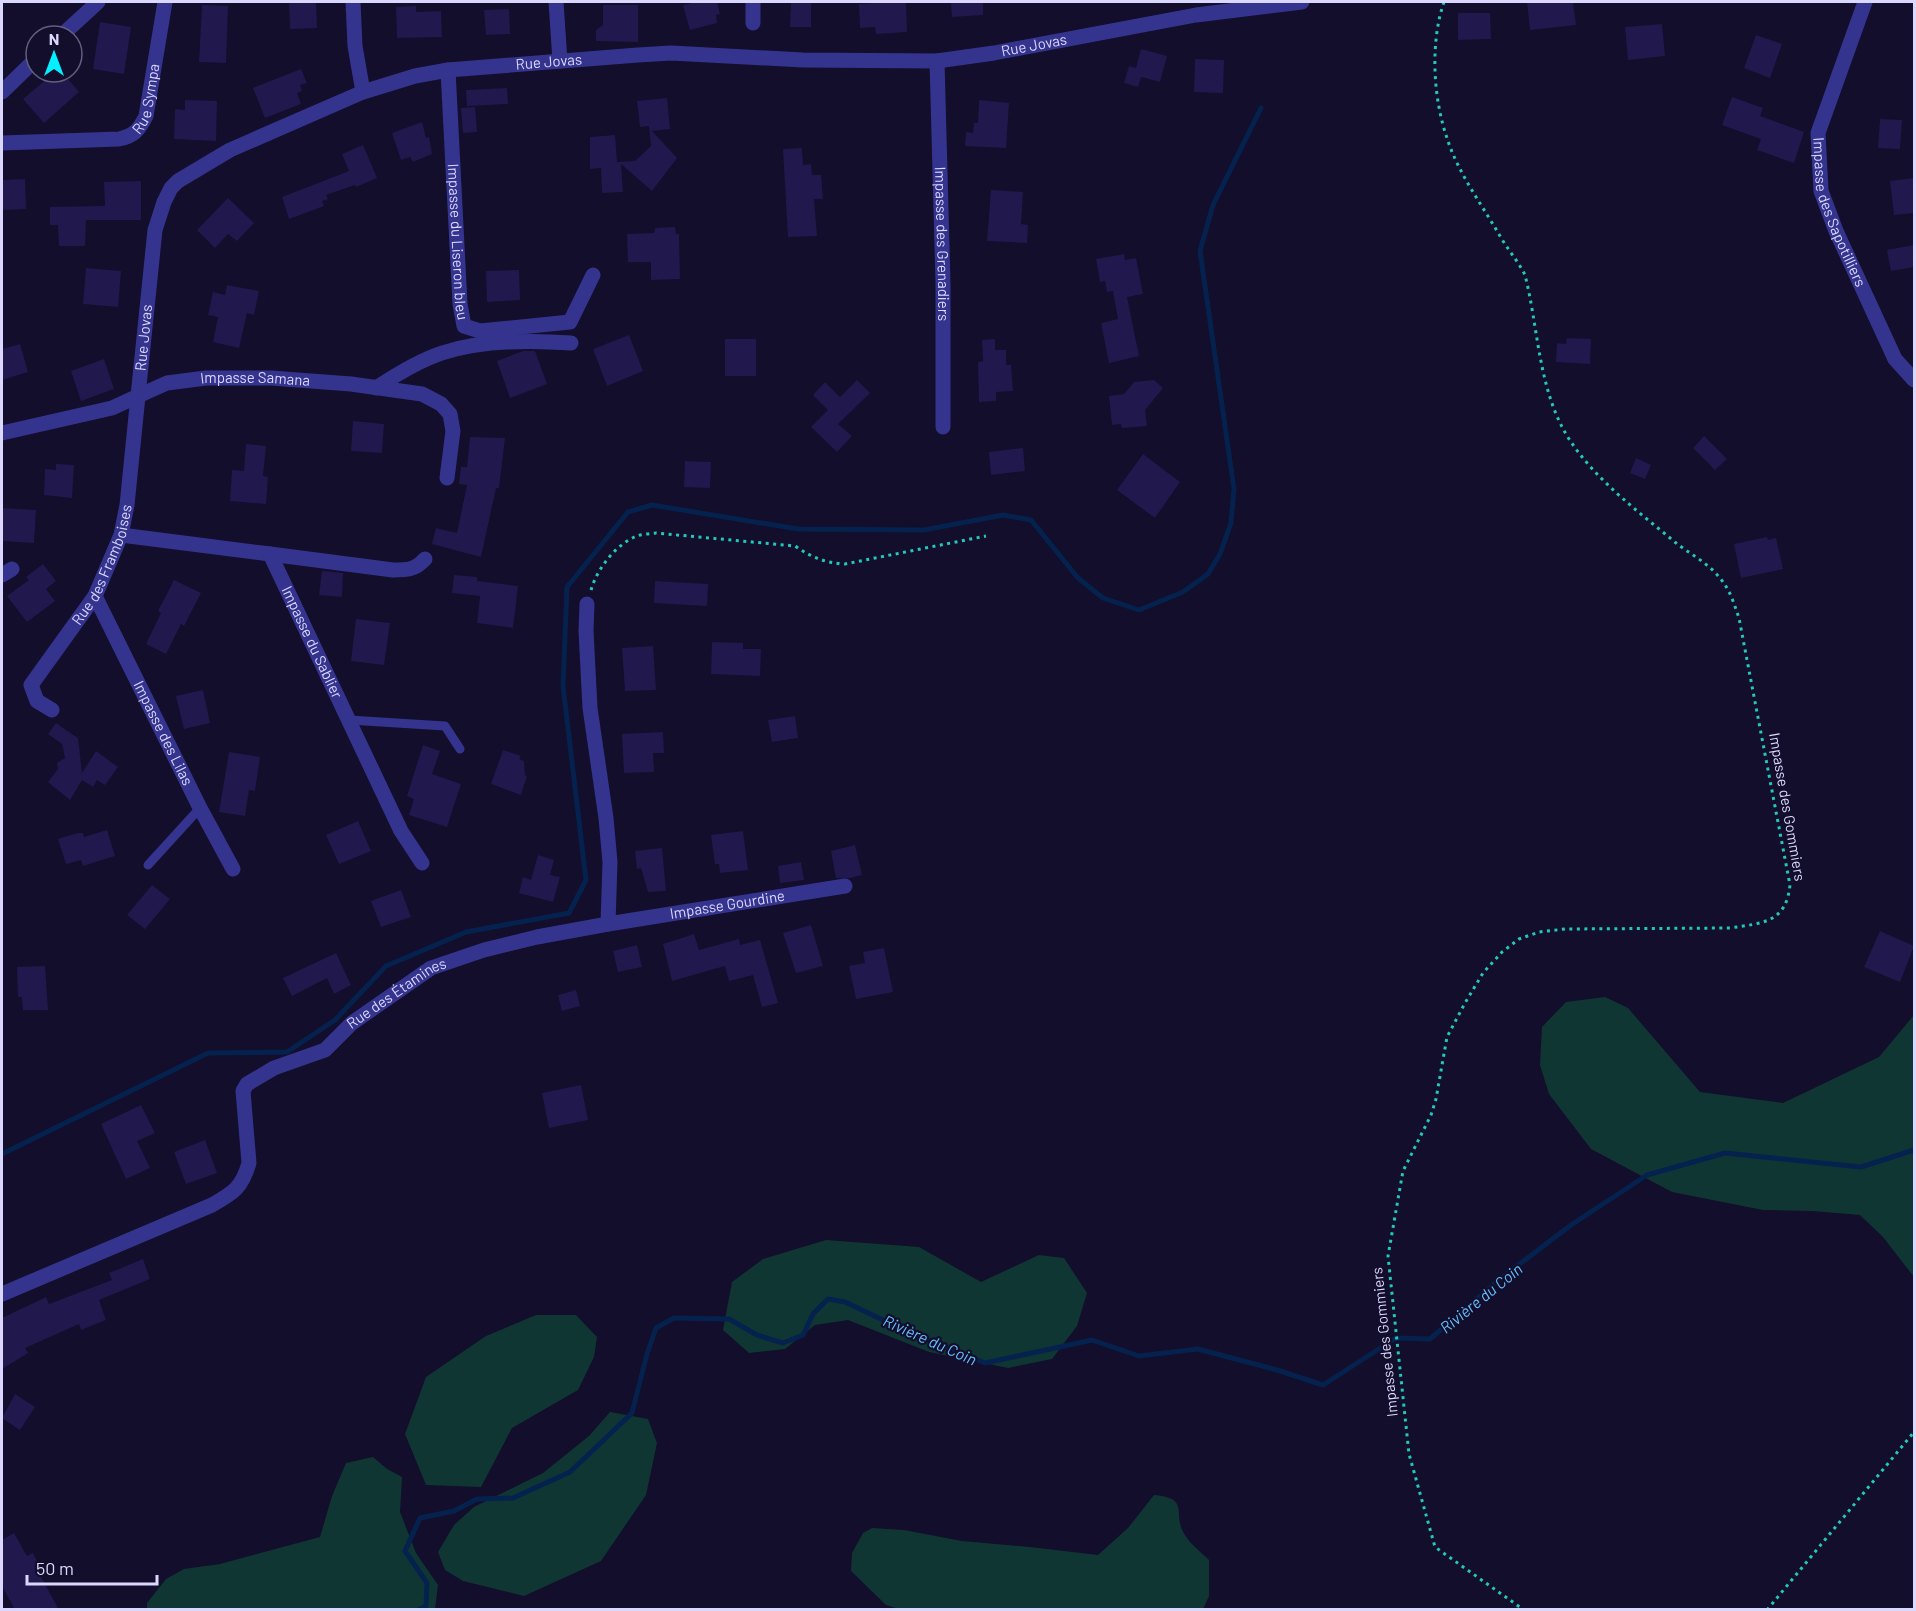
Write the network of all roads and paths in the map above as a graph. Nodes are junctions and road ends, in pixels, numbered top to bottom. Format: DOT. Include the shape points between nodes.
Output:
graph roads {
  1 [pos="98,2"];
  2 [pos="165,2"];
  3 [pos="353,2"];
  4 [pos="556,2"];
  5 [pos="753,2"];
  6 [pos="1302,2"];
  7 [pos="1444,2"];
  8 [pos="1865,2"];
  9 [pos="753,23"];
  10 [pos="74,24"];
  11 [pos="937,61"];
  12 [pos="560,62"];
  13 [pos="448,70"];
  14 [pos="24,71"];
  15 [pos="2,92"];
  16 [pos="363,92"];
  17 [pos="2,143"];
  18 [pos="593,275"];
  19 [pos="572,343"];
  20 [pos="1914,380"];
  21 [pos="376,388"];
  22 [pos="138,396"];
  23 [pos="943,427"];
  24 [pos="2,433"];
  25 [pos="447,478"];
  26 [pos="121,535"];
  27 [pos="986,536"];
  28 [pos="270,554"];
  29 [pos="425,559"];
  30 [pos="95,596"];
  31 [pos="587,604"];
  32 [pos="52,710"];
  33 [pos="349,720"];
  34 [pos="460,749"];
  35 [pos="200,808"];
  36 [pos="422,863"];
  37 [pos="148,865"];
  38 [pos="233,869"];
  39 [pos="845,886"];
  40 [pos="608,924"];
  41 [pos="2,1294"];
  42 [pos="1914,1432"];
  43 [pos="1524,1610"];
  44 [pos="1767,1610"];
  1 -- 10 [label="street"];
  2 -- 17 [label="street, Rue Sympa" via="146,116 138,130 119,139"];
  3 -- 16 [label="street"];
  4 -- 12 [label="street"];
  5 -- 9 [label="street"];
  6 -- 11 [label="street, Rue Jovas" via="1196,15"];
  7 -- 43 [label="path, Impasse des Gommiers" via="1437,21 1435,55 1447,139 1461,170 1525,275 1547,388 1557,418 1595,474 1718,575 1733,598 1790,885 1779,915 1755,924 1731,928 1565,929 1519,939 1483,973 1447,1037 1431,1115 1403,1171 1388,1256 1409,1454 1435,1546"];
  8 -- 20 [label="street, Impasse des Sapotilliers" via="1818,134 1821,191 1895,359"];
  11 -- 12 [label="street, Rue Jovas" via="803,60 671,53"];
  11 -- 23 [label="street, Impasse des Grenadiers"];
  12 -- 13 [label="street, Rue Jovas"];
  13 -- 16 [label="street, Rue Jovas"];
  13 -- 18 [label="street, Impasse du Liseron bleu" via="464,326 480,331 570,322"];
  14 -- 15 [label="street"];
  16 -- 22 [label="street, Rue Jovas" via="230,150 171,188 155,230"];
  19 -- 21 [label="street" via="469,346 413,365"];
  21 -- 22 [label="street, Impasse Samana" via="271,378 206,378 167,383"];
  21 -- 25 [label="street, Impasse Samana" via="422,394 450,414 453,431"];
  22 -- 24 [label="street" via="112,408"];
  22 -- 26 [label="street, Rue des Framboises"];
  26 -- 28 [label="street"];
  26 -- 30 [label="street, Rue des Framboises"];
  27 -- 31 [label="path" via="845,564 827,563 795,546 656,533 638,535 608,559 593,584"];
  28 -- 29 [label="street" via="393,570 409,570"];
  28 -- 33 [label="street, Impasse du Sablier"];
  30 -- 32 [label="street, Rue des Framboises" via="31,684 37,702"];
  30 -- 35 [label="street, Impasse des Lilas"];
  31 -- 40 [label="street" via="590,708 610,862"];
  33 -- 34 [label="lane" via="446,726"];
  33 -- 36 [label="street, Impasse du Sablier" via="401,831"];
  35 -- 37 [label="lane"];
  35 -- 38 [label="street, Impasse des Lilas"];
  39 -- 40 [label="street, Impasse Gourdine"];
  40 -- 41 [label="street, Rue des Étamines" via="495,948 431,968 352,1023 325,1050 274,1068 247,1084 243,1091 249,1163 236,1191 212,1205"];
  42 -- 44 [label="path"];
}
